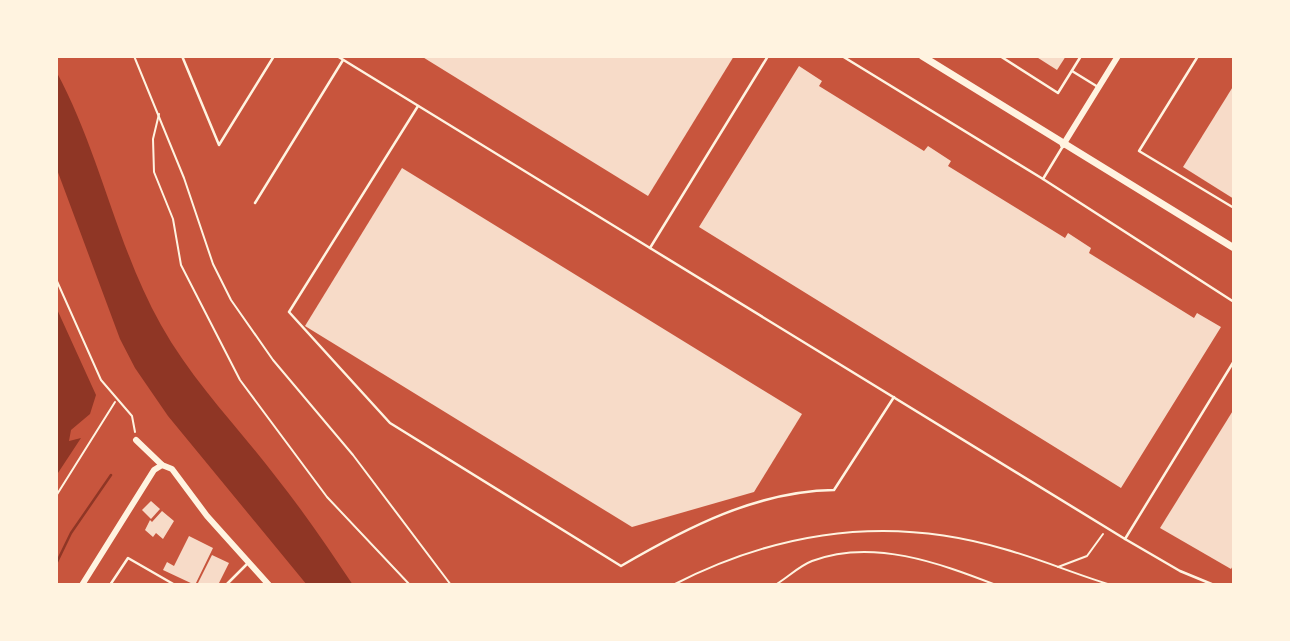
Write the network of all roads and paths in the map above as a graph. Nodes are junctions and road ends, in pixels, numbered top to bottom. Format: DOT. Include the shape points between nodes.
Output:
graph roads {
  1 [pos="134,56"];
  2 [pos="182,56"];
  3 [pos="274,56"];
  4 [pos="337,56"];
  5 [pos="768,56"];
  6 [pos="842,56"];
  7 [pos="922,56"];
  8 [pos="1000,56"];
  9 [pos="1081,56"];
  10 [pos="1118,56"];
  11 [pos="1198,56"];
  12 [pos="343,60"];
  13 [pos="1072,71"];
  14 [pos="1098,87"];
  15 [pos="418,106"];
  16 [pos="159,114"];
  17 [pos="1063,145"];
  18 [pos="1043,179"];
  19 [pos="255,204"];
  20 [pos="1234,208"];
  21 [pos="650,248"];
  22 [pos="1234,248"];
  23 [pos="56,279"];
  24 [pos="1234,302"];
  25 [pos="1234,361"];
  26 [pos="894,397"];
  27 [pos="116,401"];
  28 [pos="136,440"];
  29 [pos="162,465"];
  30 [pos="56,496"];
  31 [pos="1107,528"];
  32 [pos="1125,539"];
  33 [pos="248,563"];
  34 [pos="1057,568"];
  35 [pos="82,585"];
  36 [pos="110,585"];
  37 [pos="175,585"];
  38 [pos="226,585"];
  39 [pos="269,585"];
  40 [pos="410,585"];
  41 [pos="451,585"];
  42 [pos="673,585"];
  43 [pos="775,585"];
  44 [pos="996,585"];
  45 [pos="1111,585"];
  46 [pos="1214,585"];
  1 -- 16 [label="path"];
  2 -- 3 [label="lane" via="219,145"];
  4 -- 12 [label="lane"];
  5 -- 21 [label="lane"];
  6 -- 18 [label="lane"];
  7 -- 17 [label="street"];
  8 -- 13 [label="lane" via="1058,93"];
  9 -- 13 [label="lane"];
  10 -- 14 [label="street"];
  11 -- 20 [label="lane" via="1139,151"];
  12 -- 15 [label="lane"];
  12 -- 19 [label="lane"];
  13 -- 14 [label="lane"];
  14 -- 17 [label="street"];
  15 -- 21 [label="lane"];
  15 -- 26 [label="lane" via="289,312 390,423 621,566 681,531 726,513 803,490 834,490"];
  16 -- 40 [label="path" via="153,139 154,172 173,219 181,265 240,380 327,497"];
  16 -- 41 [label="path" via="213,264 231,300"];
  17 -- 18 [label="lane"];
  17 -- 22 [label="street"];
  18 -- 24 [label="lane"];
  21 -- 26 [label="lane"];
  23 -- 27 [label="path" via="101,380"];
  25 -- 32 [label="lane"];
  26 -- 31 [label="lane"];
  27 -- 28 [label="path" via="132,416"];
  27 -- 30 [label="path"];
  28 -- 29 [label="street"];
  29 -- 33 [label="street" via="172,469"];
  29 -- 35 [label="street" via="154,470"];
  31 -- 32 [label="lane"];
  31 -- 34 [label="path" via="1087,556"];
  32 -- 46 [label="lane"];
  33 -- 38 [label="lane"];
  33 -- 39 [label="street"];
  34 -- 42 [label="path" via="956,537 864,529 738,555"];
  34 -- 45 [label="path"];
  36 -- 37 [label="lane" via="128,558"];
  43 -- 44 [label="path" via="812,562 873,551 944,565"];
}
